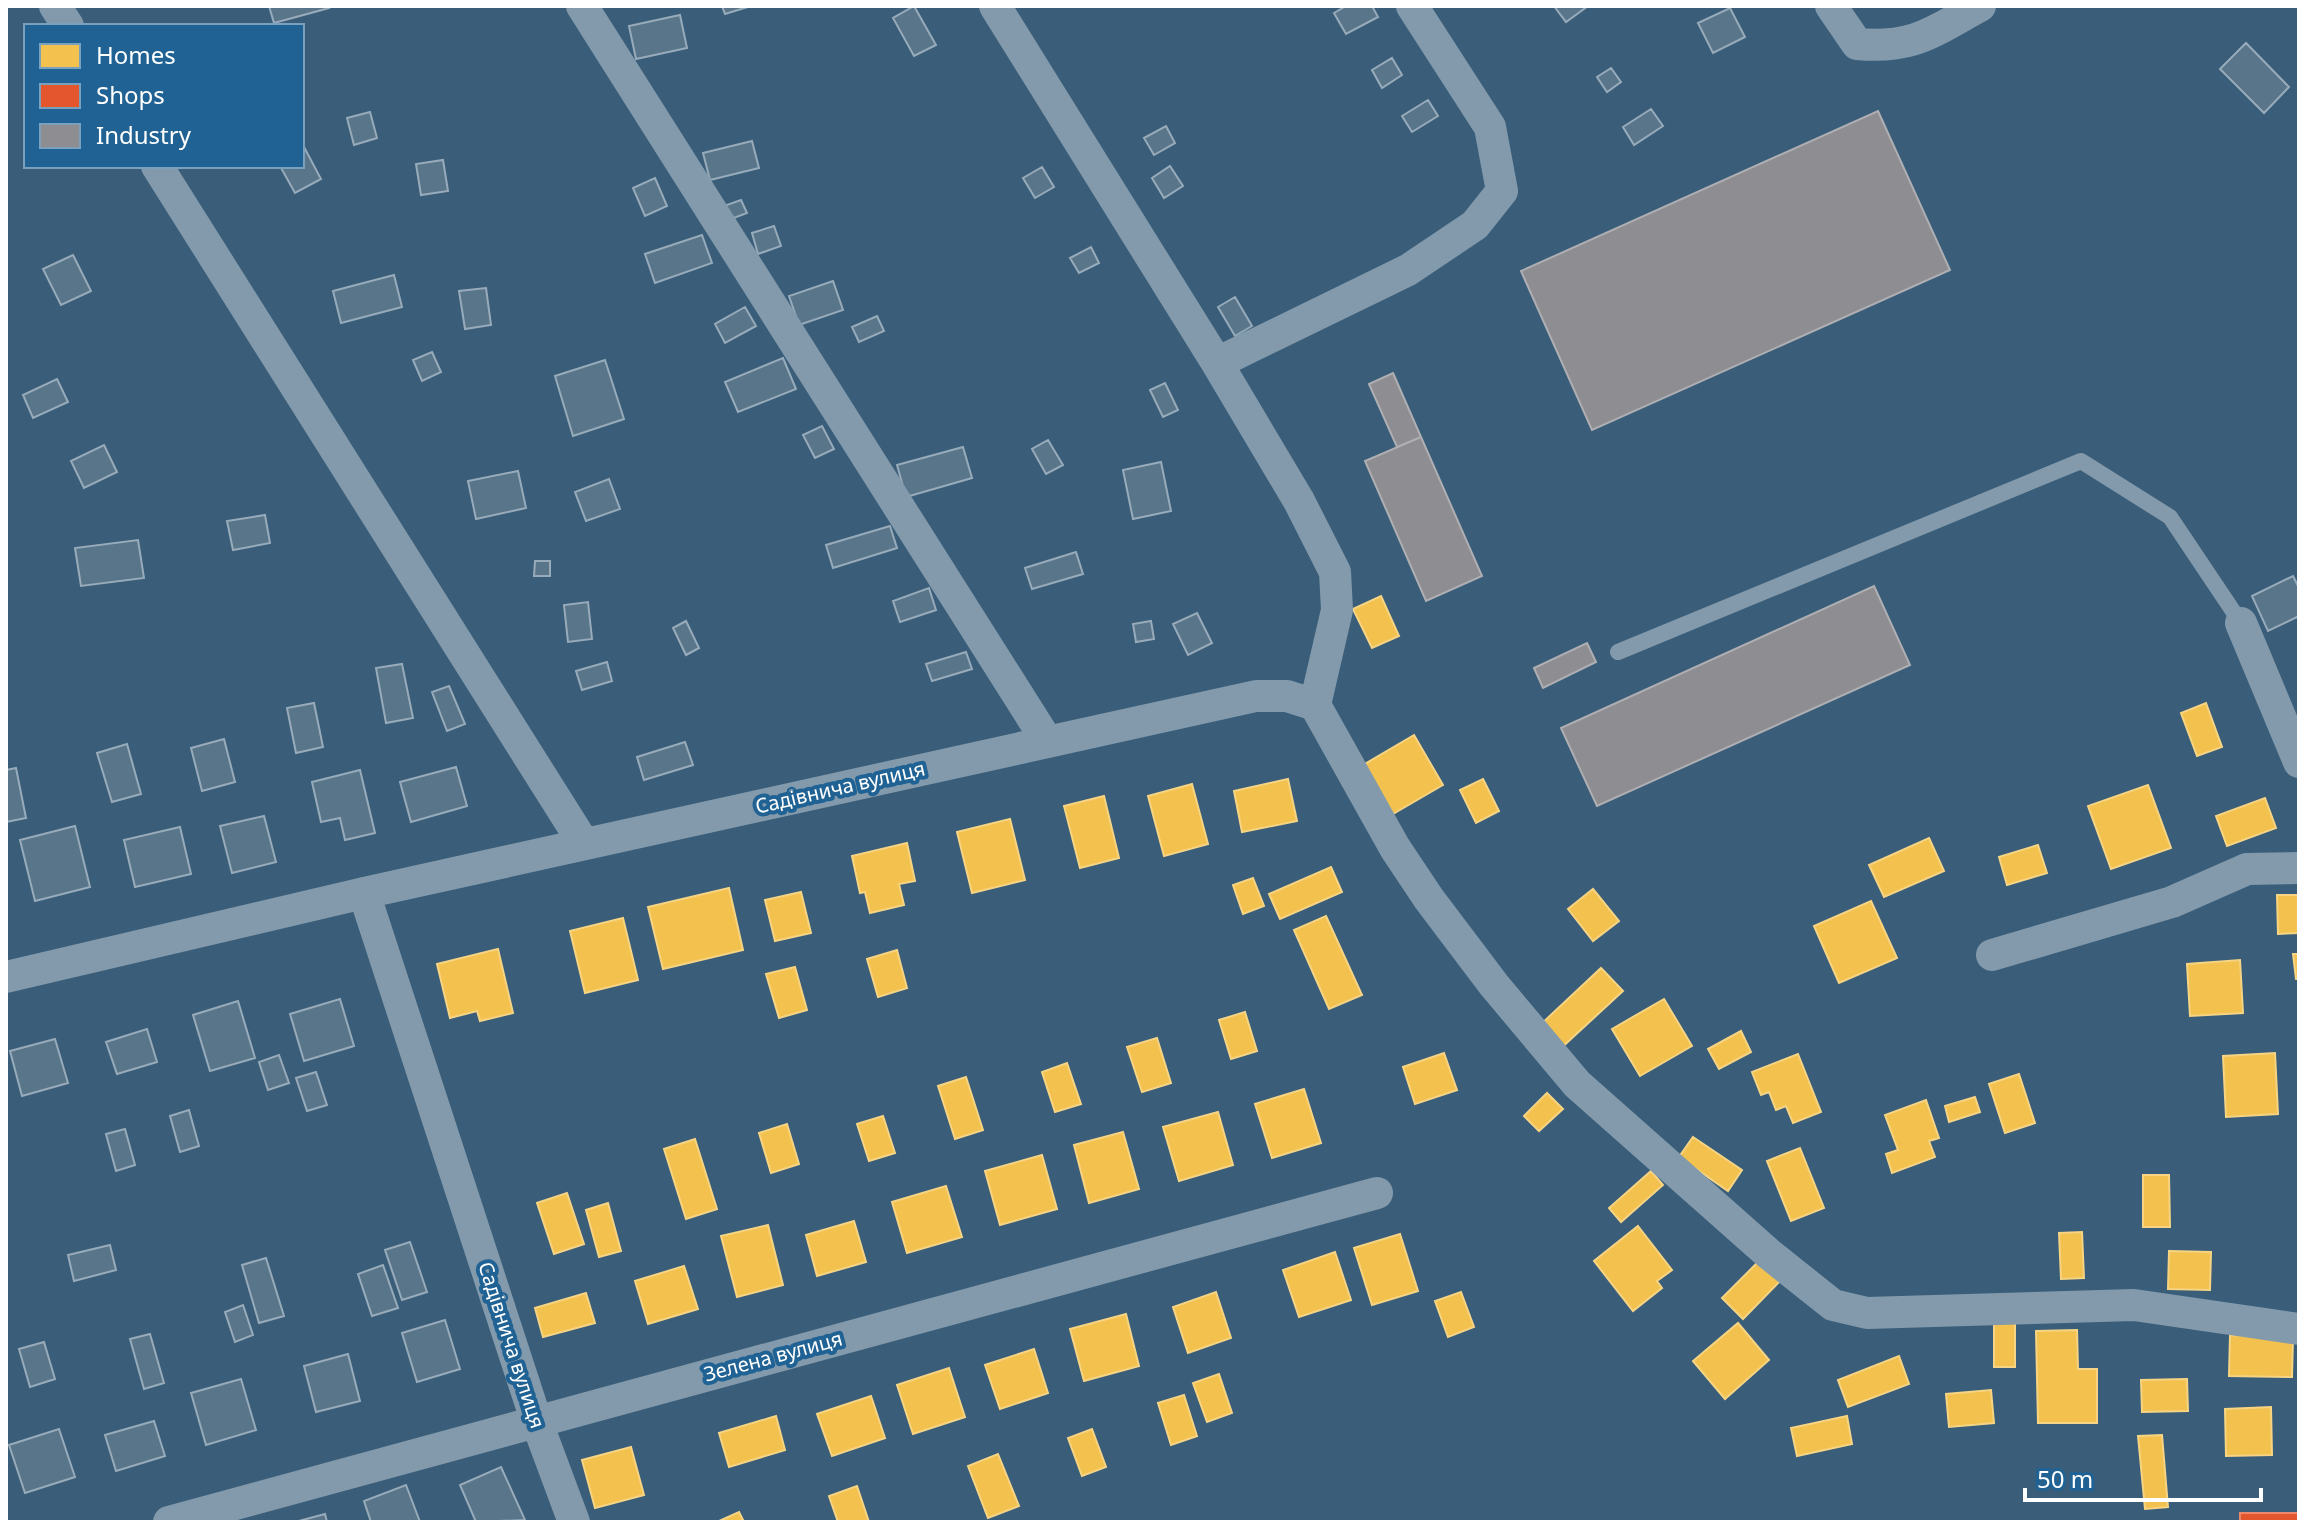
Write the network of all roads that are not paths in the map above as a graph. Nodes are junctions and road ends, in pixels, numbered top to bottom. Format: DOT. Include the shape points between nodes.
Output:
graph roads {
  1 [pos="55,6"];
  2 [pos="582,6"];
  3 [pos="995,6"];
  4 [pos="1412,6"];
  5 [pos="1831,6"];
  6 [pos="1980,6"];
  7 [pos="67,24"];
  8 [pos="158,168"];
  9 [pos="1217,363"];
  10 [pos="2241,623"];
  11 [pos="1618,652"];
  12 [pos="1315,705"];
  13 [pos="1047,741"];
  14 [pos="2299,762"];
  15 [pos="584,844"];
  16 [pos="2299,868"];
  17 [pos="364,893"];
  18 [pos="1992,955"];
  19 [pos="6,977"];
  20 [pos="1377,1193"];
  21 [pos="2299,1329"];
  22 [pos="536,1420"];
  23 [pos="169,1522"];
  24 [pos="574,1522"];
  1 -- 7 [label="street"];
  2 -- 13 [label="street"];
  3 -- 9 [label="street"];
  4 -- 9 [label="street" via="1490,127 1502,191 1475,225 1408,270"];
  5 -- 6 [label="street" via="1857,44 1896,46"];
  8 -- 15 [label="street"];
  9 -- 12 [label="street" via="1335,572 1337,610"];
  10 -- 11 [label="lane" via="2170,517 2081,461"];
  10 -- 14 [label="street"];
  12 -- 13 [label="street, Садівнича вулиця" via="1287,696 1256,696"];
  12 -- 21 [label="street" via="1429,899 1577,1084 1833,1305 1867,1313 2134,1305"];
  13 -- 15 [label="street, Садівнича вулиця"];
  15 -- 17 [label="street, Садівнича вулиця"];
  16 -- 18 [label="street" via="2247,869 2172,902"];
  17 -- 19 [label="street, Садівнича вулиця"];
  17 -- 22 [label="street, Садівнича вулиця"];
  20 -- 22 [label="street, Зелена вулиця"];
  22 -- 23 [label="street, Зелена вулиця"];
  22 -- 24 [label="street, Садівнича вулиця"];
}
